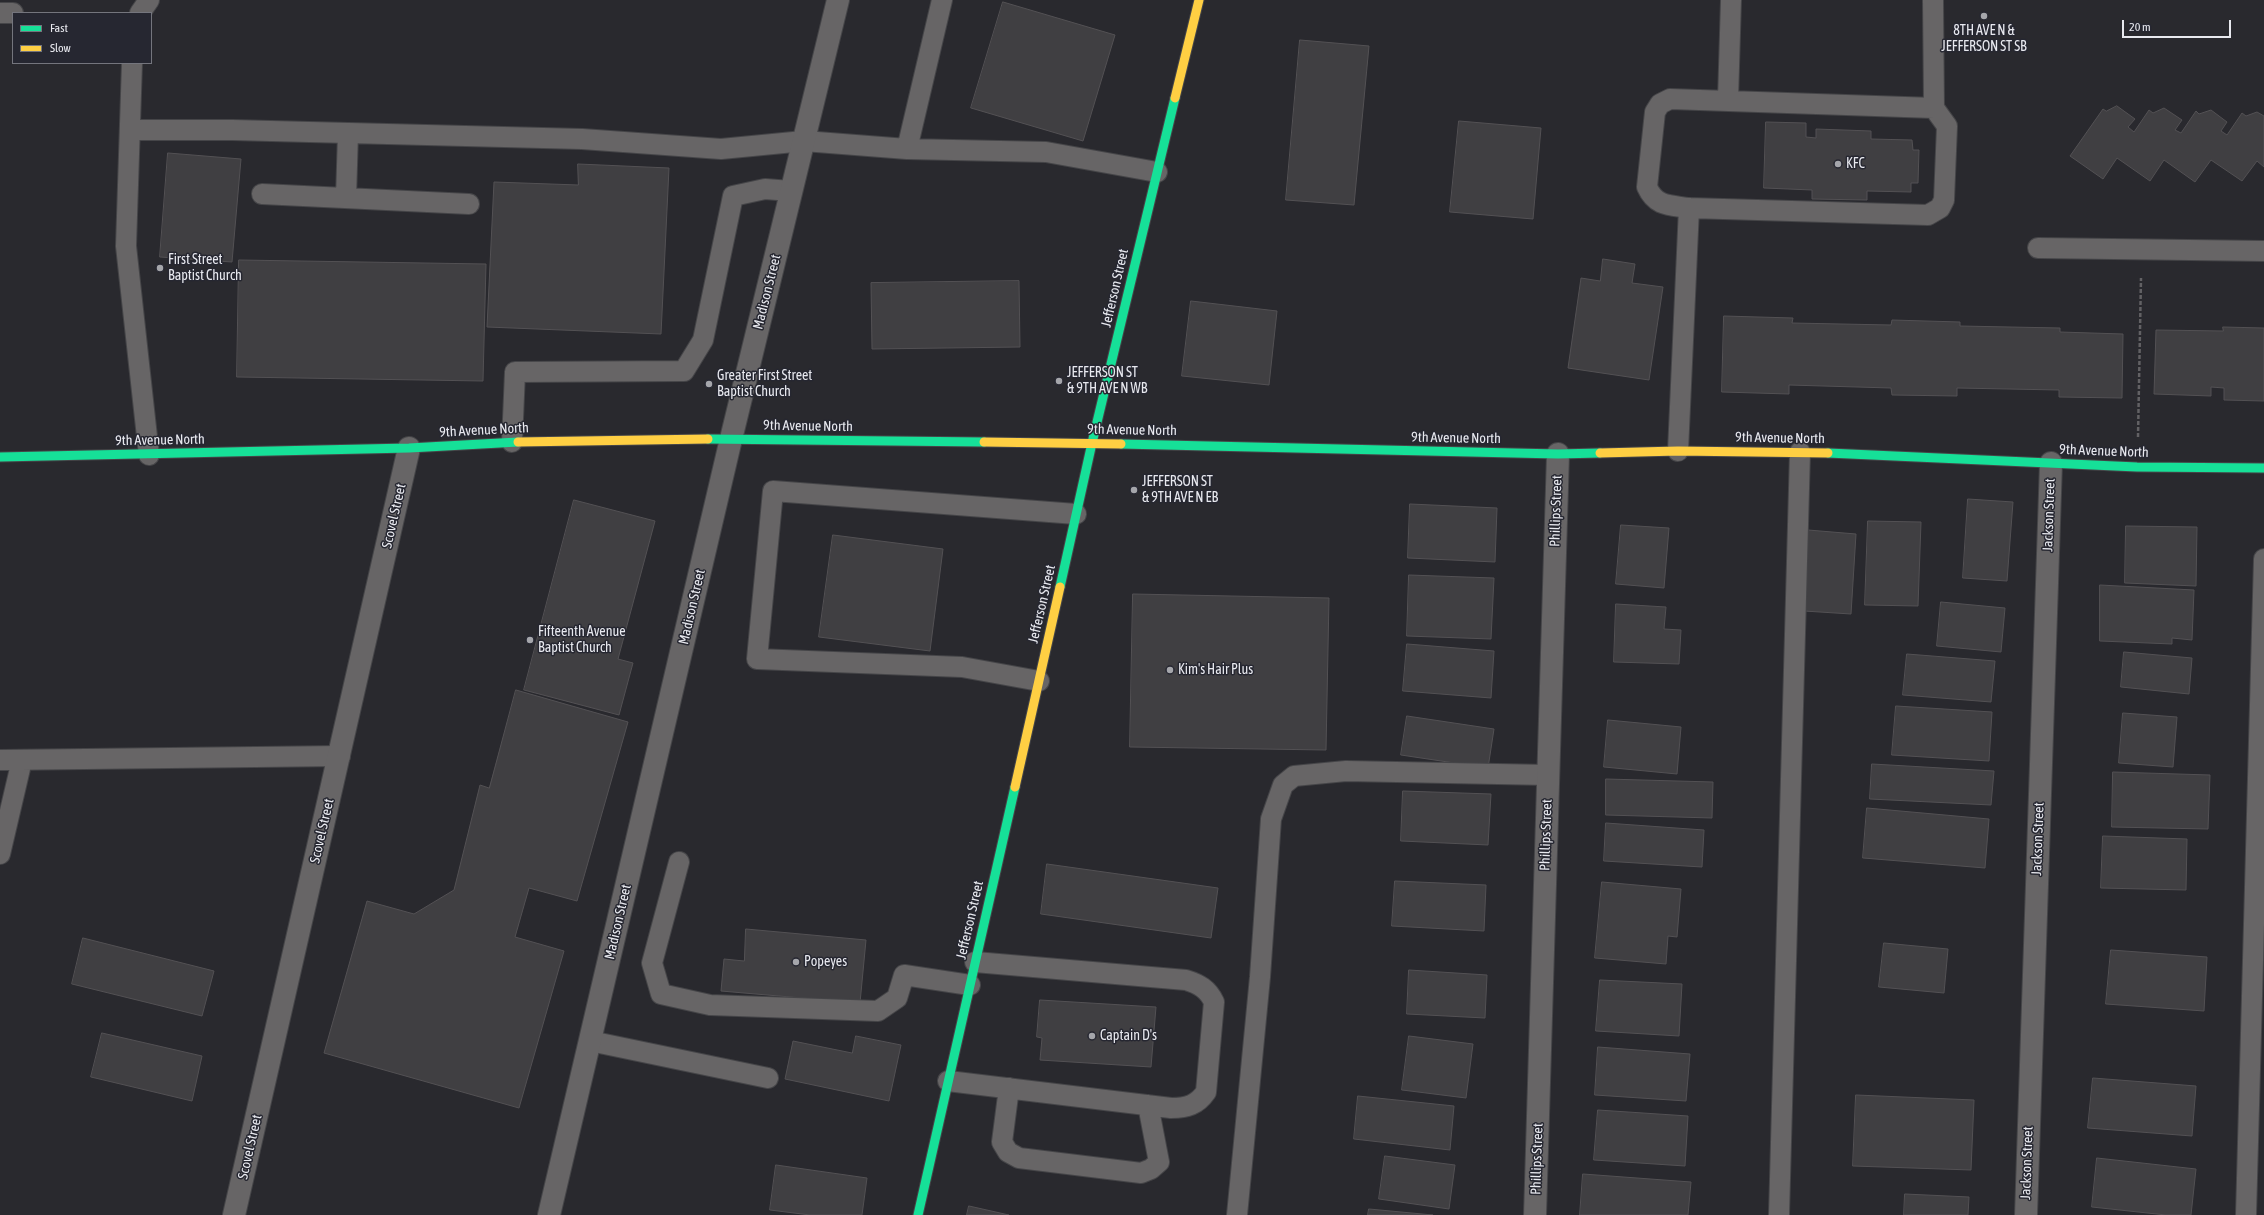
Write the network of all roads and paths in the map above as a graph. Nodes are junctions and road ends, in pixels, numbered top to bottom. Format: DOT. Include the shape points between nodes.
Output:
graph roads {
  1 [pos="149,0"];
  2 [pos="838,0"];
  3 [pos="942,0"];
  4 [pos="1199,0"];
  5 [pos="1731,0"];
  6 [pos="1934,0"];
  7 [pos="141,12"];
  8 [pos="0,13"];
  9 [pos="12,13"];
  10 [pos="132,64"];
  11 [pos="1728,100"];
  12 [pos="1934,108"];
  13 [pos="130,130"];
  14 [pos="348,133"];
  15 [pos="804,141"];
  16 [pos="907,149"];
  17 [pos="1158,172"];
  18 [pos="790,191"];
  19 [pos="262,194"];
  20 [pos="346,198"];
  21 [pos="469,204"];
  22 [pos="1690,208"];
  23 [pos="2038,248"];
  24 [pos="2141,249"];
  25 [pos="2264,250"];
  26 [pos="731,439"];
  27 [pos="512,442"];
  28 [pos="1092,443"];
  29 [pos="409,448"];
  30 [pos="1678,451"];
  31 [pos="1800,452"];
  32 [pos="1558,454"];
  33 [pos="148,455"];
  34 [pos="0,457"];
  35 [pos="2051,463"];
  36 [pos="2137,466"];
  37 [pos="2264,468"];
  38 [pos="1076,514"];
  39 [pos="2264,559"];
  40 [pos="1038,681"];
  41 [pos="340,756"];
  42 [pos="0,760"];
  43 [pos="22,760"];
  44 [pos="1548,775"];
  45 [pos="0,854"];
  46 [pos="679,862"];
  47 [pos="975,962"];
  48 [pos="970,985"];
  49 [pos="590,1041"];
  50 [pos="768,1078"];
  51 [pos="948,1080"];
  52 [pos="1009,1088"];
  53 [pos="1148,1105"];
  54 [pos="234,1215"];
  55 [pos="549,1215"];
  56 [pos="918,1215"];
  57 [pos="1237,1215"];
  58 [pos="1535,1215"];
  59 [pos="1779,1215"];
  60 [pos="2026,1215"];
  61 [pos="2246,1215"];
  1 -- 7 [label="lane"];
  2 -- 15 [label="street, Madison Street"];
  3 -- 16 [label="lane"];
  4 -- 17 [label="street, Jefferson Street"];
  5 -- 11 [label="lane"];
  6 -- 12 [label="lane"];
  8 -- 9 [label="lane"];
  10 -- 13 [label="lane"];
  11 -- 12 [label="lane"];
  11 -- 22 [label="lane" via="1670,99 1660,104 1655,112 1647,187 1658,203"];
  12 -- 22 [label="lane" via="1947,126 1944,200 1928,215"];
  13 -- 14 [label="lane"];
  13 -- 33 [label="lane" via="126,246"];
  14 -- 15 [label="lane" via="582,139 721,149"];
  14 -- 20 [label="lane"];
  15 -- 16 [label="lane"];
  15 -- 18 [label="street, Madison Street"];
  16 -- 17 [label="lane" via="1046,152"];
  17 -- 28 [label="street, Jefferson Street"];
  18 -- 26 [label="street, Madison Street"];
  18 -- 27 [label="lane" via="765,189 732,196 703,340 684,371 515,372"];
  19 -- 20 [label="lane"];
  20 -- 21 [label="lane"];
  22 -- 30 [label="lane"];
  23 -- 24 [label="lane"];
  24 -- 25 [label="lane"];
  24 -- 36 [label="path"];
  26 -- 27 [label="street, 9th Avenue North"];
  26 -- 28 [label="street, 9th Avenue North"];
  26 -- 49 [label="street, Madison Street"];
  27 -- 29 [label="street, 9th Avenue North"];
  28 -- 32 [label="street, 9th Avenue North"];
  28 -- 38 [label="street, Jefferson Street"];
  29 -- 33 [label="street, 9th Avenue North"];
  29 -- 41 [label="street, Scovel Street"];
  30 -- 31 [label="street, 9th Avenue North"];
  30 -- 32 [label="street, 9th Avenue North"];
  31 -- 35 [label="street, 9th Avenue North"];
  31 -- 59 [label="lane"];
  32 -- 44 [label="street, Phillips Street"];
  33 -- 34 [label="street, 9th Avenue North"];
  35 -- 36 [label="street, 9th Avenue North"];
  35 -- 60 [label="street, Jackson Street"];
  36 -- 37 [label="street, 9th Avenue North"];
  38 -- 40 [label="street, Jefferson Street"];
  38 -- 40 [label="lane" via="773,491 756,659 962,667"];
  39 -- 61 [label="lane"];
  40 -- 47 [label="street, Jefferson Street"];
  41 -- 43 [label="lane"];
  41 -- 54 [label="street, Scovel Street"];
  42 -- 43 [label="lane"];
  43 -- 45 [label="lane"];
  44 -- 57 [label="lane" via="1346,770 1294,776 1283,785 1271,819 1260,978"];
  44 -- 58 [label="street, Phillips Street"];
  46 -- 48 [label="lane" via="652,963 662,994 710,1005 878,1011 898,998 904,975"];
  47 -- 48 [label="street, Jefferson Street"];
  47 -- 53 [label="lane" via="1186,980 1199,984 1210,993 1214,1002 1206,1092 1201,1100 1185,1108"];
  48 -- 51 [label="street, Jefferson Street"];
  49 -- 50 [label="lane"];
  49 -- 55 [label="street, Madison Street"];
  51 -- 52 [label="lane"];
  51 -- 56 [label="street, Jefferson Street"];
  52 -- 53 [label="lane"];
  52 -- 53 [label="lane" via="1002,1142 1008,1152 1019,1158 1141,1173 1151,1170 1158,1162"];
}
